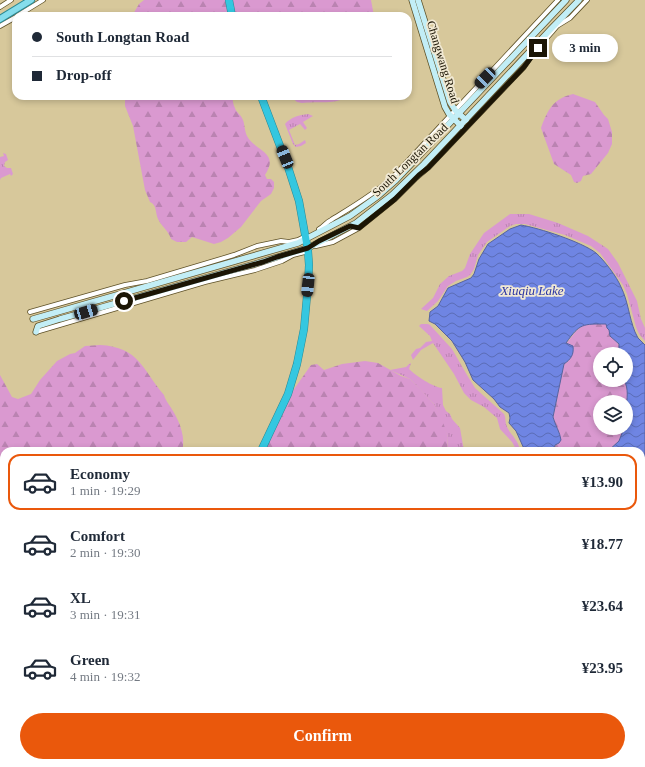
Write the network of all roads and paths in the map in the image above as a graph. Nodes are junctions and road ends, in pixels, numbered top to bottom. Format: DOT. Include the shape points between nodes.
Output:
graph roads {
  1 [pos="11,0"];
  2 [pos="24,0"];
  3 [pos="31,0"];
  4 [pos="43,0"];
  5 [pos="228,0"];
  6 [pos="412,0"];
  7 [pos="418,0"];
  8 [pos="566,0"];
  9 [pos="579,0"];
  10 [pos="587,0"];
  11 [pos="559,3"];
  12 [pos="0,7"];
  13 [pos="23,12"];
  14 [pos="231,12"];
  15 [pos="566,13"];
  16 [pos="0,14"];
  17 [pos="0,18"];
  18 [pos="12,18"];
  19 [pos="0,26"];
  20 [pos="555,27"];
  21 [pos="514,56"];
  22 [pos="520,62"];
  23 [pos="262,100"];
  24 [pos="457,112"];
  25 [pos="452,118"];
  26 [pos="466,120"];
  27 [pos="461,126"];
  28 [pos="336,224"];
  29 [pos="350,226"];
  30 [pos="359,228"];
  31 [pos="339,232"];
  32 [pos="306,238"];
  33 [pos="274,249"];
  34 [pos="308,249"];
  35 [pos="277,257"];
  36 [pos="149,283"];
  37 [pos="30,312"];
  38 [pos="33,319"];
  39 [pos="36,332"];
  40 [pos="263,447"];
  1 -- 12 [label="street"];
  2 -- 16 [label="main road"];
  3 -- 17 [label="main road"];
  4 -- 13 [label="street"];
  5 -- 14 [label="highway"];
  6 -- 25 [label="main road, Changwang Road" via="445,107"];
  7 -- 24 [label="main road, Changwang Road" via="450,102"];
  8 -- 11 [label="main road, South Longtan Road"];
  9 -- 15 [label="main road, South Longtan Road"];
  10 -- 20 [label="street" via="570,18"];
  11 -- 15 [label="main road"];
  11 -- 21 [label="main road, South Longtan Road"];
  11 -- 24 [label="street"];
  15 -- 20 [label="main road, South Longtan Road"];
  18 -- 19 [label="street"];
  20 -- 22 [label="main road, South Longtan Road"];
  20 -- 30 [label="street" via="524,67 428,168"];
  21 -- 22 [label="main road"];
  21 -- 24 [label="main road, South Longtan Road"];
  22 -- 26 [label="main road, South Longtan Road"];
  23 -- 32 [label="highway" via="299,201"];
  24 -- 25 [label="main road, South Longtan Road"];
  24 -- 26 [label="main road, Changwang Road"];
  25 -- 27 [label="main road, Changwang Road"];
  25 -- 28 [label="main road, South Longtan Road" via="386,190"];
  25 -- 32 [label="street" via="384,185"];
  26 -- 27 [label="main road, South Longtan Road"];
  27 -- 29 [label="main road, South Longtan Road" via="392,195"];
  28 -- 31 [label="main road"];
  28 -- 32 [label="main road, South Longtan Road"];
  29 -- 30 [label="main road"];
  29 -- 31 [label="main road, South Longtan Road"];
  30 -- 34 [label="street" via="333,242"];
  31 -- 34 [label="main road, South Longtan Road"];
  32 -- 33 [label="main road, South Longtan Road"];
  32 -- 34 [label="highway"];
  32 -- 36 [label="street" via="257,246"];
  33 -- 35 [label="main road"];
  33 -- 36 [label="main road, South Longtan Road"];
  34 -- 35 [label="main road, South Longtan Road"];
  34 -- 39 [label="street" via="255,270 205,282"];
  34 -- 40 [label="highway" via="304,329 297,364 288,394"];
  35 -- 39 [label="main road, South Longtan Road" via="60,319 38,326"];
  36 -- 37 [label="street" via="125,285"];
  36 -- 38 [label="main road, South Longtan Road"];
}
